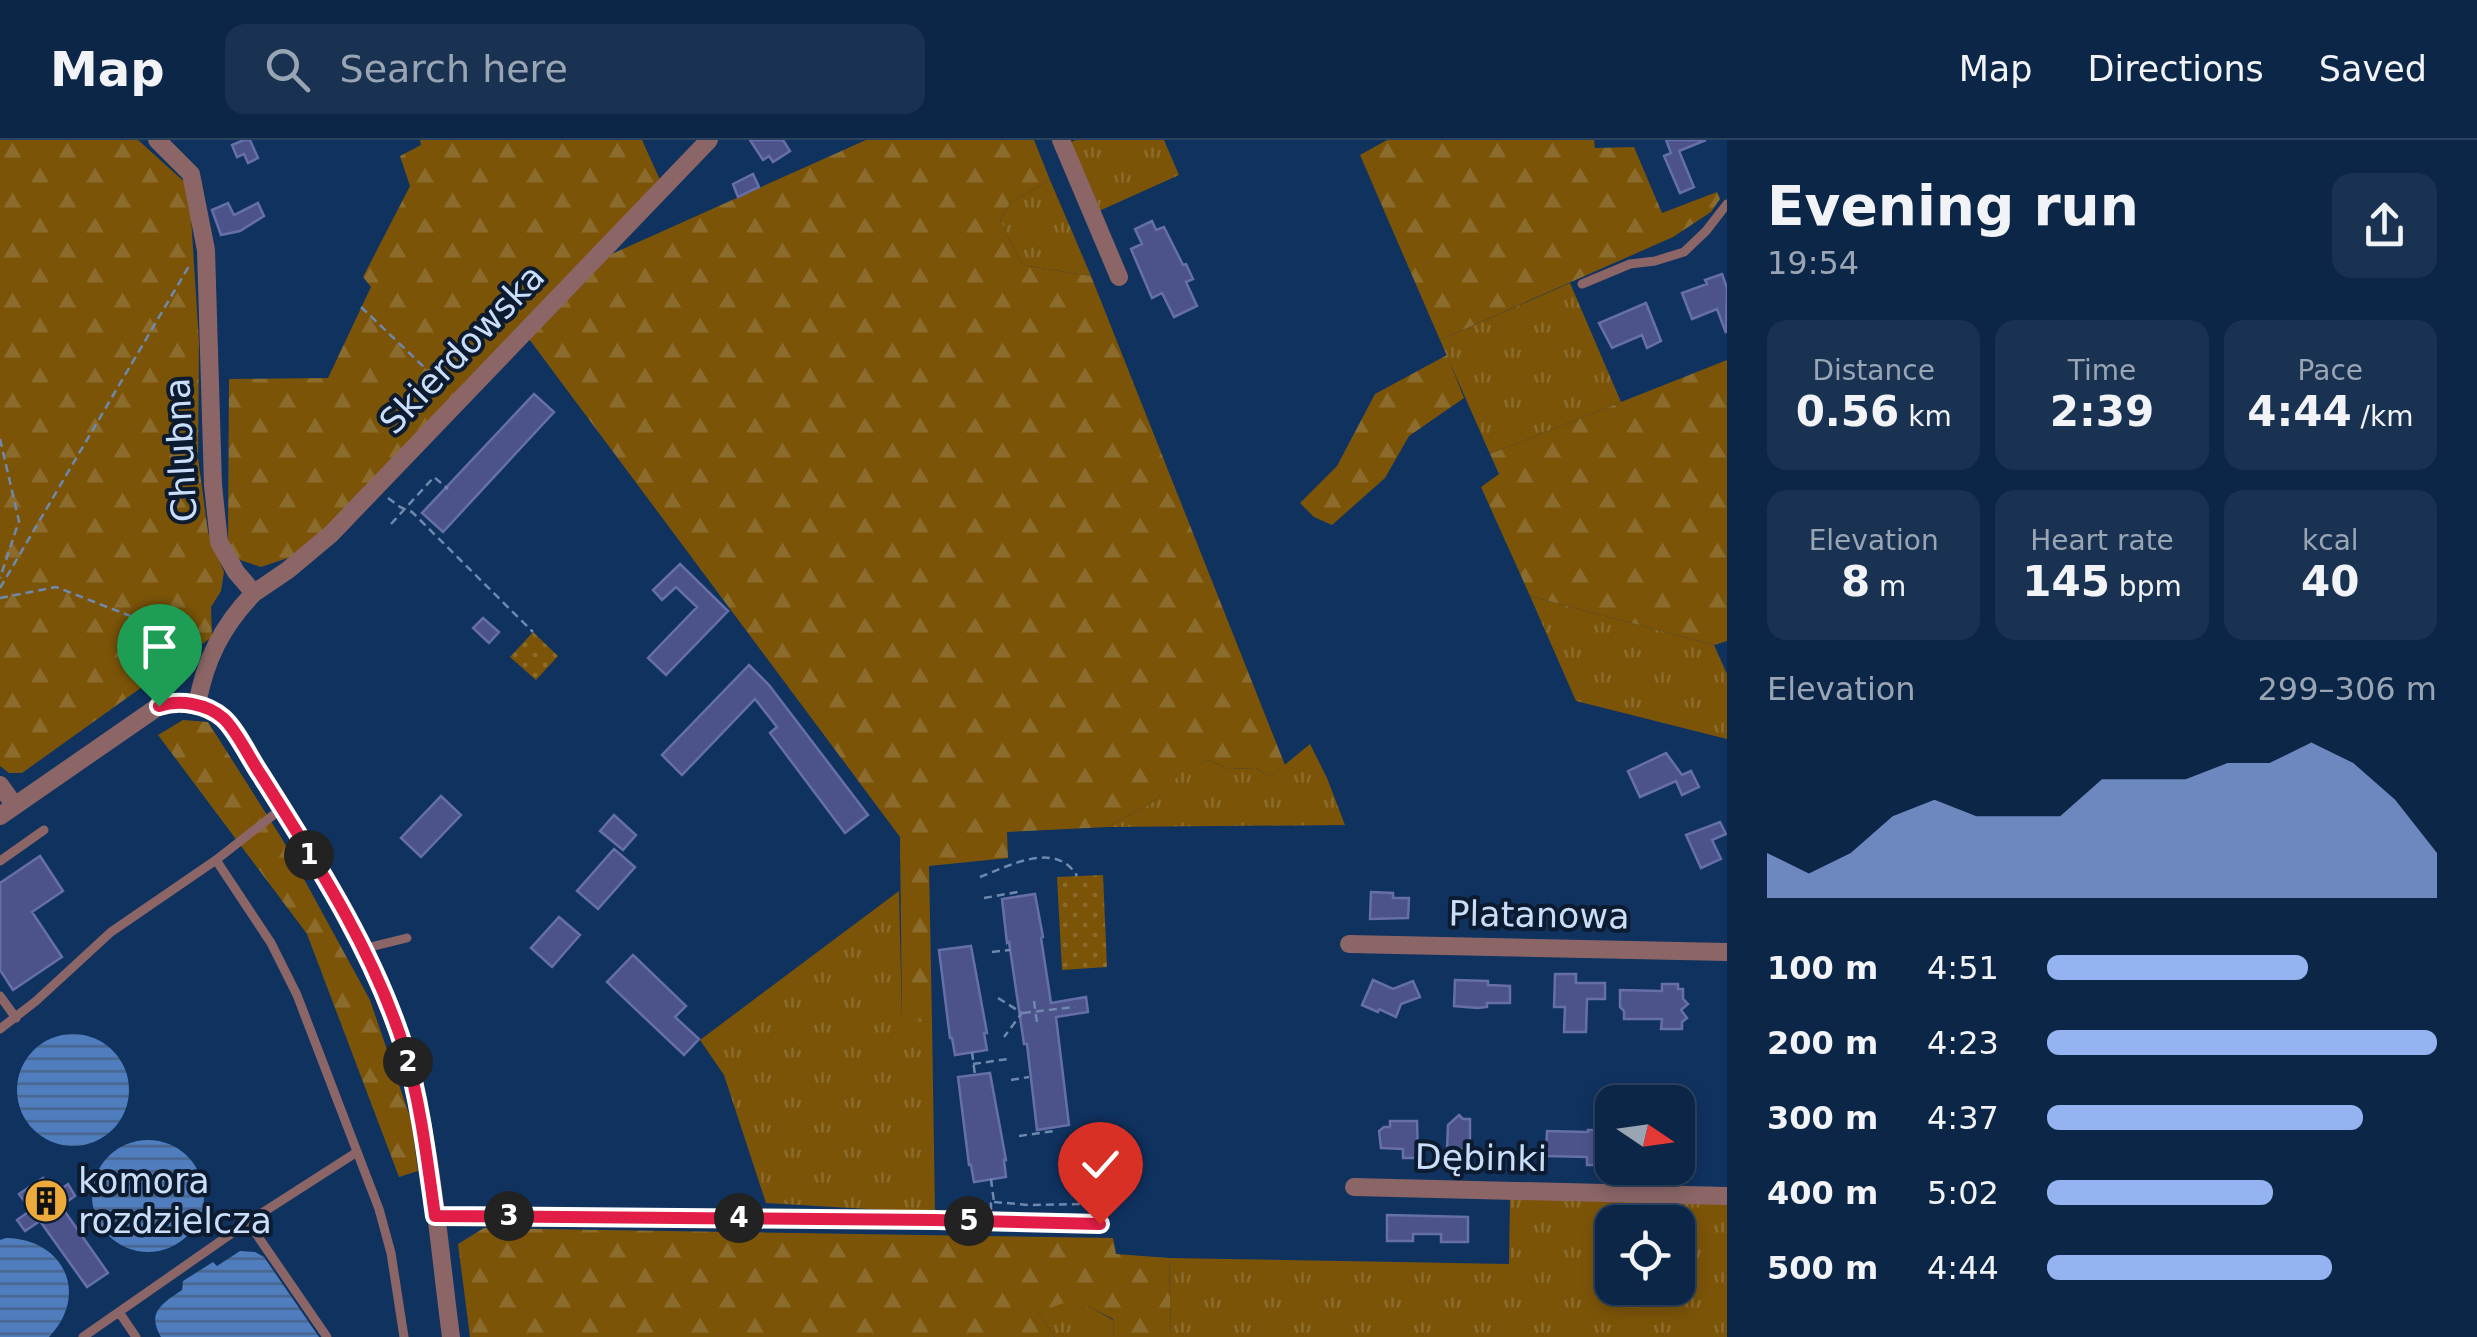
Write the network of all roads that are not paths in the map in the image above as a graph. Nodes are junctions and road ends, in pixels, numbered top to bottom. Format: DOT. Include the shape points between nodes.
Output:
graph roads {
  1 [pos="157,140"];
  2 [pos="709,140"];
  3 [pos="1062,140"];
  4 [pos="1727,204"];
  5 [pos="1120,277"];
  6 [pos="1582,284"];
  7 [pos="254,593"];
  8 [pos="197,705"];
  9 [pos="0,785"];
  10 [pos="282,809"];
  11 [pos="7,811"];
  12 [pos="44,830"];
  13 [pos="216,860"];
  14 [pos="0,861"];
  15 [pos="406,938"];
  16 [pos="1348,944"];
  17 [pos="362,949"];
  18 [pos="1727,952"];
  19 [pos="0,996"];
  20 [pos="16,1018"];
  21 [pos="0,1029"];
  22 [pos="357,1152"];
  23 [pos="1354,1188"];
  24 [pos="1727,1196"];
  25 [pos="435,1216"];
  26 [pos="248,1222"];
  27 [pos="1100,1224"];
  28 [pos="119,1312"];
  29 [pos="83,1337"];
  30 [pos="136,1337"];
  31 [pos="327,1337"];
  32 [pos="404,1337"];
  33 [pos="451,1337"];
  1 -- 7 [label="street, Chlubna" via="191,174 206,250 219,542"];
  2 -- 7 [label="street, Skierdowska" via="331,534"];
  3 -- 5 [label="street"];
  4 -- 6 [label="lane" via="1684,252"];
  7 -- 8 [label="street" via="212,651"];
  8 -- 10 [label="street" via="226,720"];
  8 -- 11 [label="street" via="159,706"];
  9 -- 11 [label="street"];
  10 -- 13 [label="lane"];
  10 -- 17 [label="street"];
  12 -- 14 [label="lane"];
  13 -- 20 [label="lane" via="110,932"];
  13 -- 22 [label="lane" via="284,967"];
  15 -- 17 [label="lane"];
  16 -- 18 [label="street, Platanowa"];
  17 -- 25 [label="street" via="413,1082"];
  19 -- 20 [label="lane"];
  20 -- 21 [label="lane"];
  22 -- 26 [label="lane"];
  22 -- 32 [label="lane" via="391,1254"];
  23 -- 24 [label="street, Dębinki"];
  25 -- 27 [label="lane"];
  25 -- 33 [label="street"];
  26 -- 28 [label="lane"];
  26 -- 31 [label="lane"];
  28 -- 29 [label="lane"];
  28 -- 30 [label="lane"];
}
